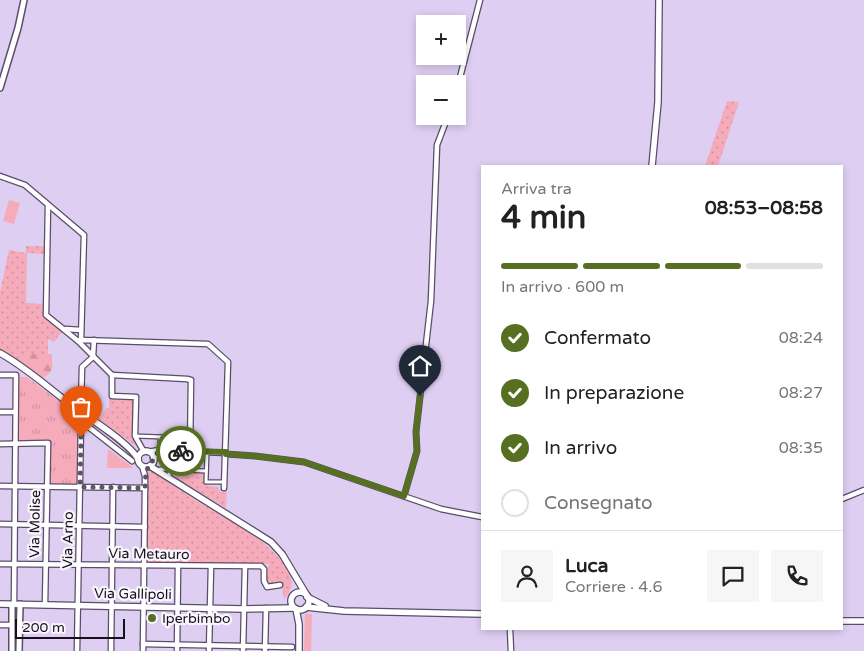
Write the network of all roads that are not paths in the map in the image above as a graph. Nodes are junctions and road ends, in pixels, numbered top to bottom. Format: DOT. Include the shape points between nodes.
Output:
graph roads {
  1 [pos="24,0"];
  2 [pos="480,0"];
  3 [pos="659,0"];
  4 [pos="461,75"];
  5 [pos="0,88"];
  6 [pos="445,125"];
  7 [pos="652,165"];
  8 [pos="0,176"];
  9 [pos="48,205"];
  10 [pos="64,329"];
  11 [pos="81,330"];
  12 [pos="79,340"];
  13 [pos="94,340"];
  14 [pos="0,353"];
  15 [pos="93,357"];
  16 [pos="0,375"];
  17 [pos="112,375"];
  18 [pos="81,405"];
  19 [pos="0,412"];
  20 [pos="15,412"];
  21 [pos="136,436"];
  22 [pos="160,437"];
  23 [pos="191,438"];
  24 [pos="118,439"];
  25 [pos="0,444"];
  26 [pos="15,444"];
  27 [pos="161,450"];
  28 [pos="170,451"];
  29 [pos="190,451"];
  30 [pos="144,452"];
  31 [pos="207,452"];
  32 [pos="226,453"];
  33 [pos="135,460"];
  34 [pos="149,464"];
  35 [pos="160,470"];
  36 [pos="169,470"];
  37 [pos="206,471"];
  38 [pos="170,478"];
  39 [pos="225,485"];
  40 [pos="0,486"];
  41 [pos="15,486"];
  42 [pos="47,487"];
  43 [pos="80,487"];
  44 [pos="112,487"];
  45 [pos="145,488"];
  46 [pos="864,490"];
  47 [pos="404,496"];
  48 [pos="843,499"];
  49 [pos="481,517"];
  50 [pos="0,524"];
  51 [pos="14,524"];
  52 [pos="46,525"];
  53 [pos="80,525"];
  54 [pos="112,526"];
  55 [pos="145,527"];
  56 [pos="0,564"];
  57 [pos="14,564"];
  58 [pos="45,564"];
  59 [pos="79,564"];
  60 [pos="112,564"];
  61 [pos="144,565"];
  62 [pos="178,565"];
  63 [pos="211,566"];
  64 [pos="245,566"];
  65 [pos="291,568"];
  66 [pos="280,585"];
  67 [pos="293,596"];
  68 [pos="307,596"];
  69 [pos="0,604"];
  70 [pos="15,604"];
  71 [pos="45,605"];
  72 [pos="77,606"];
  73 [pos="111,606"];
  74 [pos="143,607"];
  75 [pos="178,608"];
  76 [pos="210,608"];
  77 [pos="266,608"];
  78 [pos="295,608"];
  79 [pos="305,608"];
  80 [pos="243,609"];
  81 [pos="344,611"];
  82 [pos="481,614"];
  83 [pos="843,621"];
  84 [pos="864,621"];
  85 [pos="299,624"];
  86 [pos="0,625"];
  87 [pos="12,625"];
  88 [pos="510,630"];
  89 [pos="143,644"];
  90 [pos="177,645"];
  91 [pos="292,647"];
  92 [pos="209,648"];
  93 [pos="243,648"];
  94 [pos="265,649"];
  95 [pos="12,651"];
  96 [pos="19,651"];
  97 [pos="77,651"];
  98 [pos="111,651"];
  99 [pos="143,651"];
  100 [pos="177,651"];
  101 [pos="299,651"];
  102 [pos="510,651"];
  1 -- 5 [label="street"];
  2 -- 4 [label="street"];
  3 -- 7 [label="main road" via="658,102"];
  6 -- 47 [label="street" via="437,145 432,294 416,432 417,451"];
  8 -- 9 [label="street" via="25,185"];
  9 -- 10 [label="street" via="46,315"];
  9 -- 11 [label="street" via="84,235"];
  10 -- 11 [label="street"];
  10 -- 12 [label="street"];
  11 -- 12 [label="street"];
  12 -- 13 [label="street"];
  12 -- 15 [label="street"];
  13 -- 15 [label="street"];
  13 -- 32 [label="street" via="208,344 228,362"];
  14 -- 24 [label="main road"];
  15 -- 17 [label="street"];
  15 -- 18 [label="street" via="82,367"];
  16 -- 20 [label="street" via="16,375"];
  17 -- 21 [label="street" via="112,396 136,398"];
  17 -- 23 [label="street" via="191,380"];
  19 -- 20 [label="street"];
  20 -- 26 [label="street"];
  21 -- 22 [label="street"];
  21 -- 30 [label="street"];
  22 -- 23 [label="street"];
  22 -- 27 [label="street"];
  23 -- 29 [label="street"];
  24 -- 30 [label="main road"];
  24 -- 33 [label="main road" via="135,454"];
  25 -- 26 [label="street"];
  26 -- 41 [label="street"];
  26 -- 42 [label="street, Via Molise" via="48,443"];
  27 -- 28 [label="street"];
  27 -- 30 [label="street"];
  27 -- 34 [label="street"];
  28 -- 29 [label="street"];
  28 -- 36 [label="street"];
  29 -- 31 [label="street"];
  30 -- 33 [label="main road"];
  30 -- 34 [label="main road"];
  31 -- 32 [label="street"];
  31 -- 37 [label="street"];
  32 -- 39 [label="street"];
  32 -- 47 [label="street" via="304,462"];
  33 -- 34 [label="main road"];
  33 -- 43 [label="street, Via Arno" via="81,420"];
  34 -- 35 [label="main road"];
  34 -- 45 [label="street"];
  35 -- 36 [label="street"];
  35 -- 38 [label="main road"];
  36 -- 37 [label="street"];
  36 -- 38 [label="street"];
  37 -- 39 [label="street" via="206,482"];
  38 -- 65 [label="main road" via="265,538 278,549"];
  40 -- 41 [label="street"];
  41 -- 42 [label="street"];
  41 -- 51 [label="street"];
  42 -- 43 [label="street"];
  42 -- 52 [label="street, Via Molise"];
  43 -- 44 [label="street"];
  43 -- 53 [label="street, Via Arno"];
  44 -- 45 [label="street"];
  44 -- 54 [label="street"];
  45 -- 55 [label="street"];
  46 -- 48 [label="street"];
  47 -- 49 [label="street"];
  50 -- 51 [label="street"];
  51 -- 52 [label="street"];
  51 -- 57 [label="street"];
  52 -- 53 [label="street"];
  52 -- 58 [label="street, Via Molise"];
  53 -- 54 [label="street"];
  53 -- 59 [label="street, Via Arno"];
  54 -- 55 [label="street"];
  54 -- 60 [label="street"];
  55 -- 61 [label="street"];
  56 -- 57 [label="street, Via Metauro"];
  57 -- 58 [label="street, Via Metauro"];
  57 -- 70 [label="street"];
  58 -- 59 [label="street, Via Metauro"];
  58 -- 71 [label="street, Via Molise"];
  59 -- 60 [label="street, Via Metauro"];
  59 -- 72 [label="street, Via Arno"];
  60 -- 61 [label="street, Via Metauro"];
  60 -- 73 [label="street"];
  61 -- 62 [label="street, Via Metauro"];
  61 -- 74 [label="street"];
  62 -- 63 [label="street, Via Metauro"];
  62 -- 75 [label="street"];
  63 -- 64 [label="street, Via Metauro"];
  63 -- 76 [label="street"];
  64 -- 66 [label="street, Via Metauro" via="262,566 267,587"];
  64 -- 80 [label="street"];
  65 -- 67 [label="main road" via="295,581"];
  65 -- 68 [label="main road"];
  67 -- 68 [label="main road" via="301,592"];
  67 -- 77 [label="main road, Via Gallipoli" via="280,605"];
  67 -- 78 [label="main road" via="291,604"];
  68 -- 79 [label="main road" via="309,602"];
  68 -- 81 [label="main road"];
  69 -- 70 [label="main road, Via Gallipoli"];
  70 -- 71 [label="main road, Via Gallipoli"];
  70 -- 87 [label="street"];
  70 -- 96 [label="street"];
  71 -- 72 [label="main road, Via Gallipoli"];
  72 -- 73 [label="main road, Via Gallipoli"];
  72 -- 97 [label="street, Via Arno"];
  73 -- 74 [label="main road, Via Gallipoli"];
  73 -- 98 [label="street"];
  74 -- 75 [label="main road, Via Gallipoli"];
  74 -- 89 [label="street"];
  75 -- 76 [label="main road, Via Gallipoli"];
  75 -- 90 [label="street"];
  76 -- 80 [label="main road, Via Gallipoli"];
  76 -- 92 [label="street"];
  77 -- 78 [label="main road, Via Gallipoli"];
  77 -- 80 [label="main road, Via Gallipoli"];
  77 -- 94 [label="street"];
  78 -- 79 [label="main road"];
  78 -- 85 [label="main road"];
  79 -- 81 [label="main road"];
  79 -- 85 [label="main road"];
  80 -- 93 [label="street"];
  81 -- 82 [label="main road"];
  83 -- 84 [label="main road"];
  85 -- 101 [label="main road"];
  86 -- 87 [label="street"];
  87 -- 95 [label="street"];
  88 -- 102 [label="street"];
  89 -- 90 [label="street"];
  89 -- 99 [label="street"];
  90 -- 92 [label="street"];
  90 -- 100 [label="street"];
  91 -- 94 [label="street"];
  92 -- 93 [label="street"];
  93 -- 94 [label="street"];
}
